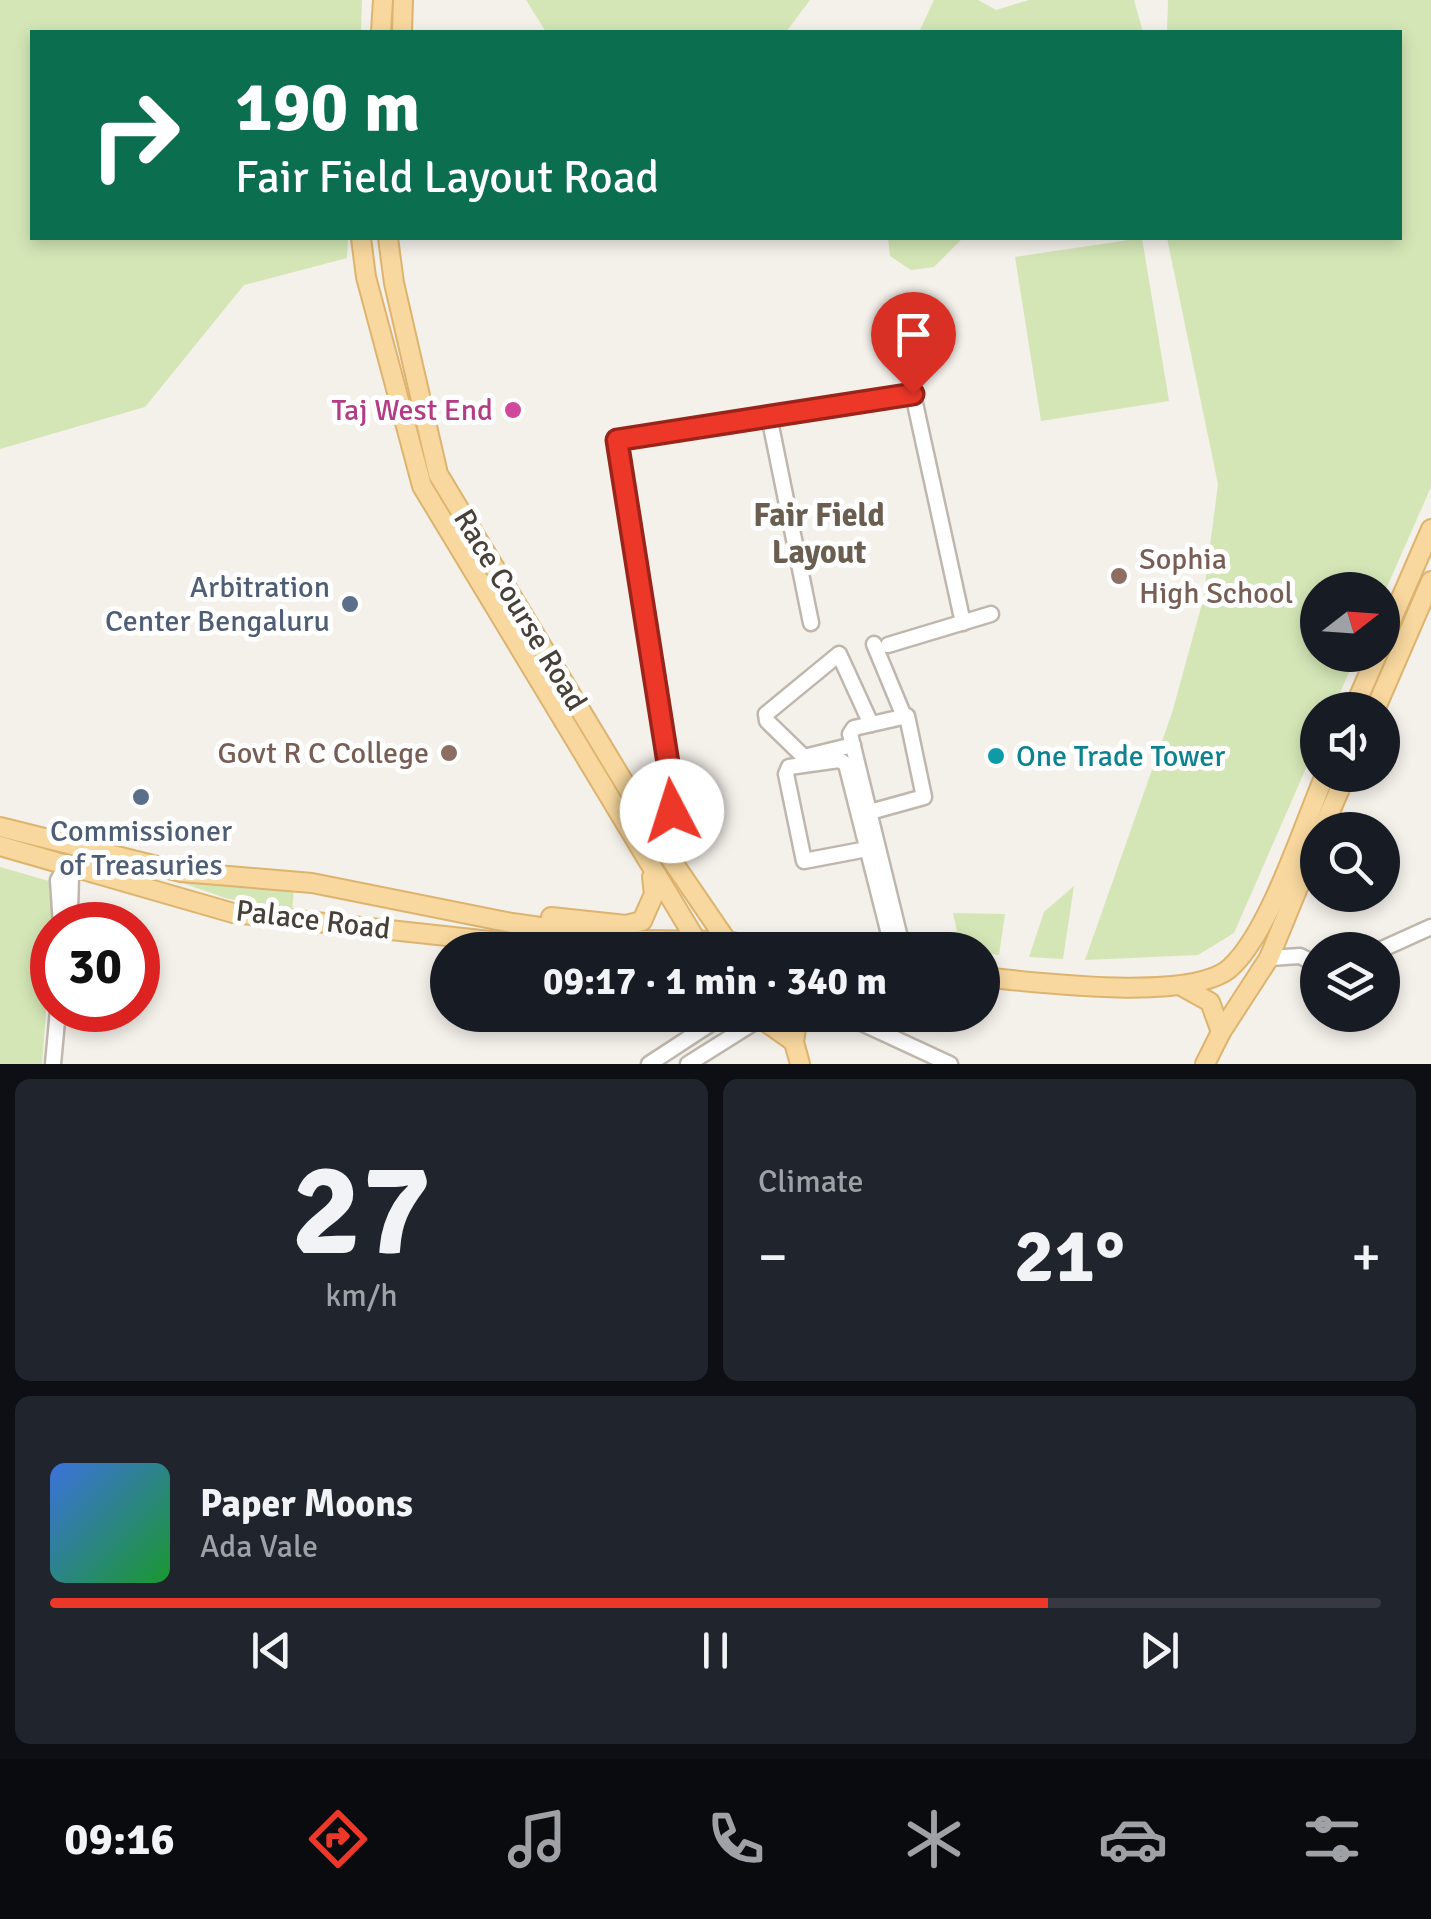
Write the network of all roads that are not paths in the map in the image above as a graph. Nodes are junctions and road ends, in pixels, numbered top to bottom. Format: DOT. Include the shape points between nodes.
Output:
graph roads {
  1 [pos="384,0"];
  2 [pos="404,0"];
  3 [pos="382,30"];
  4 [pos="402,30"];
  5 [pos="362,240"];
  6 [pos="388,240"];
  7 [pos="769,416"];
  8 [pos="1431,529"];
  9 [pos="1431,580"];
  10 [pos="1400,600"];
  11 [pos="991,614"];
  12 [pos="963,622"];
  13 [pos="811,623"];
  14 [pos="1383,692"];
  15 [pos="902,714"];
  16 [pos="871,724"];
  17 [pos="853,744"];
  18 [pos="1318,792"];
  19 [pos="870,812"];
  20 [pos="0,827"];
  21 [pos="60,843"];
  22 [pos="0,846"];
  23 [pos="866,849"];
  24 [pos="666,852"];
  25 [pos="64,866"];
  26 [pos="651,870"];
  27 [pos="1300,883"];
  28 [pos="397,900"];
  29 [pos="70,902"];
  30 [pos="497,918"];
  31 [pos="1431,926"];
  32 [pos="391,931"];
  33 [pos="583,932"];
  34 [pos="690,932"];
  35 [pos="721,932"];
  36 [pos="888,932"];
  37 [pos="899,932"];
  38 [pos="430,935"];
  39 [pos="1400,941"];
  40 [pos="1240,956"];
  41 [pos="1300,956"];
  42 [pos="1269,958"];
  43 [pos="1000,978"];
  44 [pos="1183,987"];
  45 [pos="56,1032"];
  46 [pos="698,1032"];
  47 [pos="737,1032"];
  48 [pos="781,1032"];
  49 [pos="795,1032"];
  50 [pos="881,1032"];
  51 [pos="1220,1032"];
  52 [pos="794,1042"];
  53 [pos="53,1064"];
  54 [pos="649,1064"];
  55 [pos="688,1064"];
  56 [pos="800,1064"];
  57 [pos="950,1064"];
  58 [pos="1205,1064"];
  1 -- 3 [label="main road"];
  2 -- 4 [label="main road"];
  5 -- 26 [label="main road, Race Course Road" via="366,277 422,486"];
  6 -- 24 [label="main road, Race Course Road" via="438,474"];
  7 -- 12 [label="street" via="913,394"];
  7 -- 13 [label="street"];
  7 -- 24 [label="street" via="617,440 671,782"];
  8 -- 10 [label="main road"];
  9 -- 14 [label="main road"];
  11 -- 12 [label="street"];
  12 -- 15 [label="street" via="881,644"];
  15 -- 16 [label="street"];
  15 -- 19 [label="street" via="909,719 924,798"];
  16 -- 17 [label="street" via="851,731"];
  16 -- 17 [label="street" via="838,654 765,718 804,757"];
  17 -- 19 [label="street"];
  18 -- 40 [label="main road" via="1266,914"];
  19 -- 37 [label="street"];
  20 -- 21 [label="main road, Palace Road"];
  21 -- 25 [label="street"];
  21 -- 28 [label="main road, Palace Road" via="181,872 298,881"];
  22 -- 25 [label="main road, Palace Road"];
  23 -- 23 [label="street" via="843,761 789,767 804,860"];
  23 -- 36 [label="street"];
  24 -- 35 [label="main road, Race Course Road"];
  25 -- 29 [label="street" via="71,876"];
  25 -- 32 [label="main road, Palace Road" via="233,913"];
  26 -- 30 [label="main road, Palace Road" via="654,894 642,921 626,926 514,912"];
  26 -- 34 [label="main road, Race Course Road"];
  27 -- 42 [label="main road"];
  28 -- 30 [label="main road, Palace Road"];
  28 -- 32 [label="main road"];
  30 -- 33 [label="main road, Palace Road"];
  31 -- 39 [label="street"];
  32 -- 38 [label="main road, Palace Road"];
  40 -- 42 [label="main road"];
  40 -- 44 [label="main road" via="1212,979"];
  41 -- 42 [label="street"];
  42 -- 51 [label="main road"];
  43 -- 44 [label="main road"];
  44 -- 51 [label="main road" via="1210,1002"];
  45 -- 53 [label="street"];
  46 -- 54 [label="street"];
  47 -- 55 [label="street"];
  48 -- 52 [label="main road"];
  49 -- 52 [label="main road"];
  50 -- 57 [label="street"];
  51 -- 58 [label="main road"];
  52 -- 56 [label="main road"];
}
